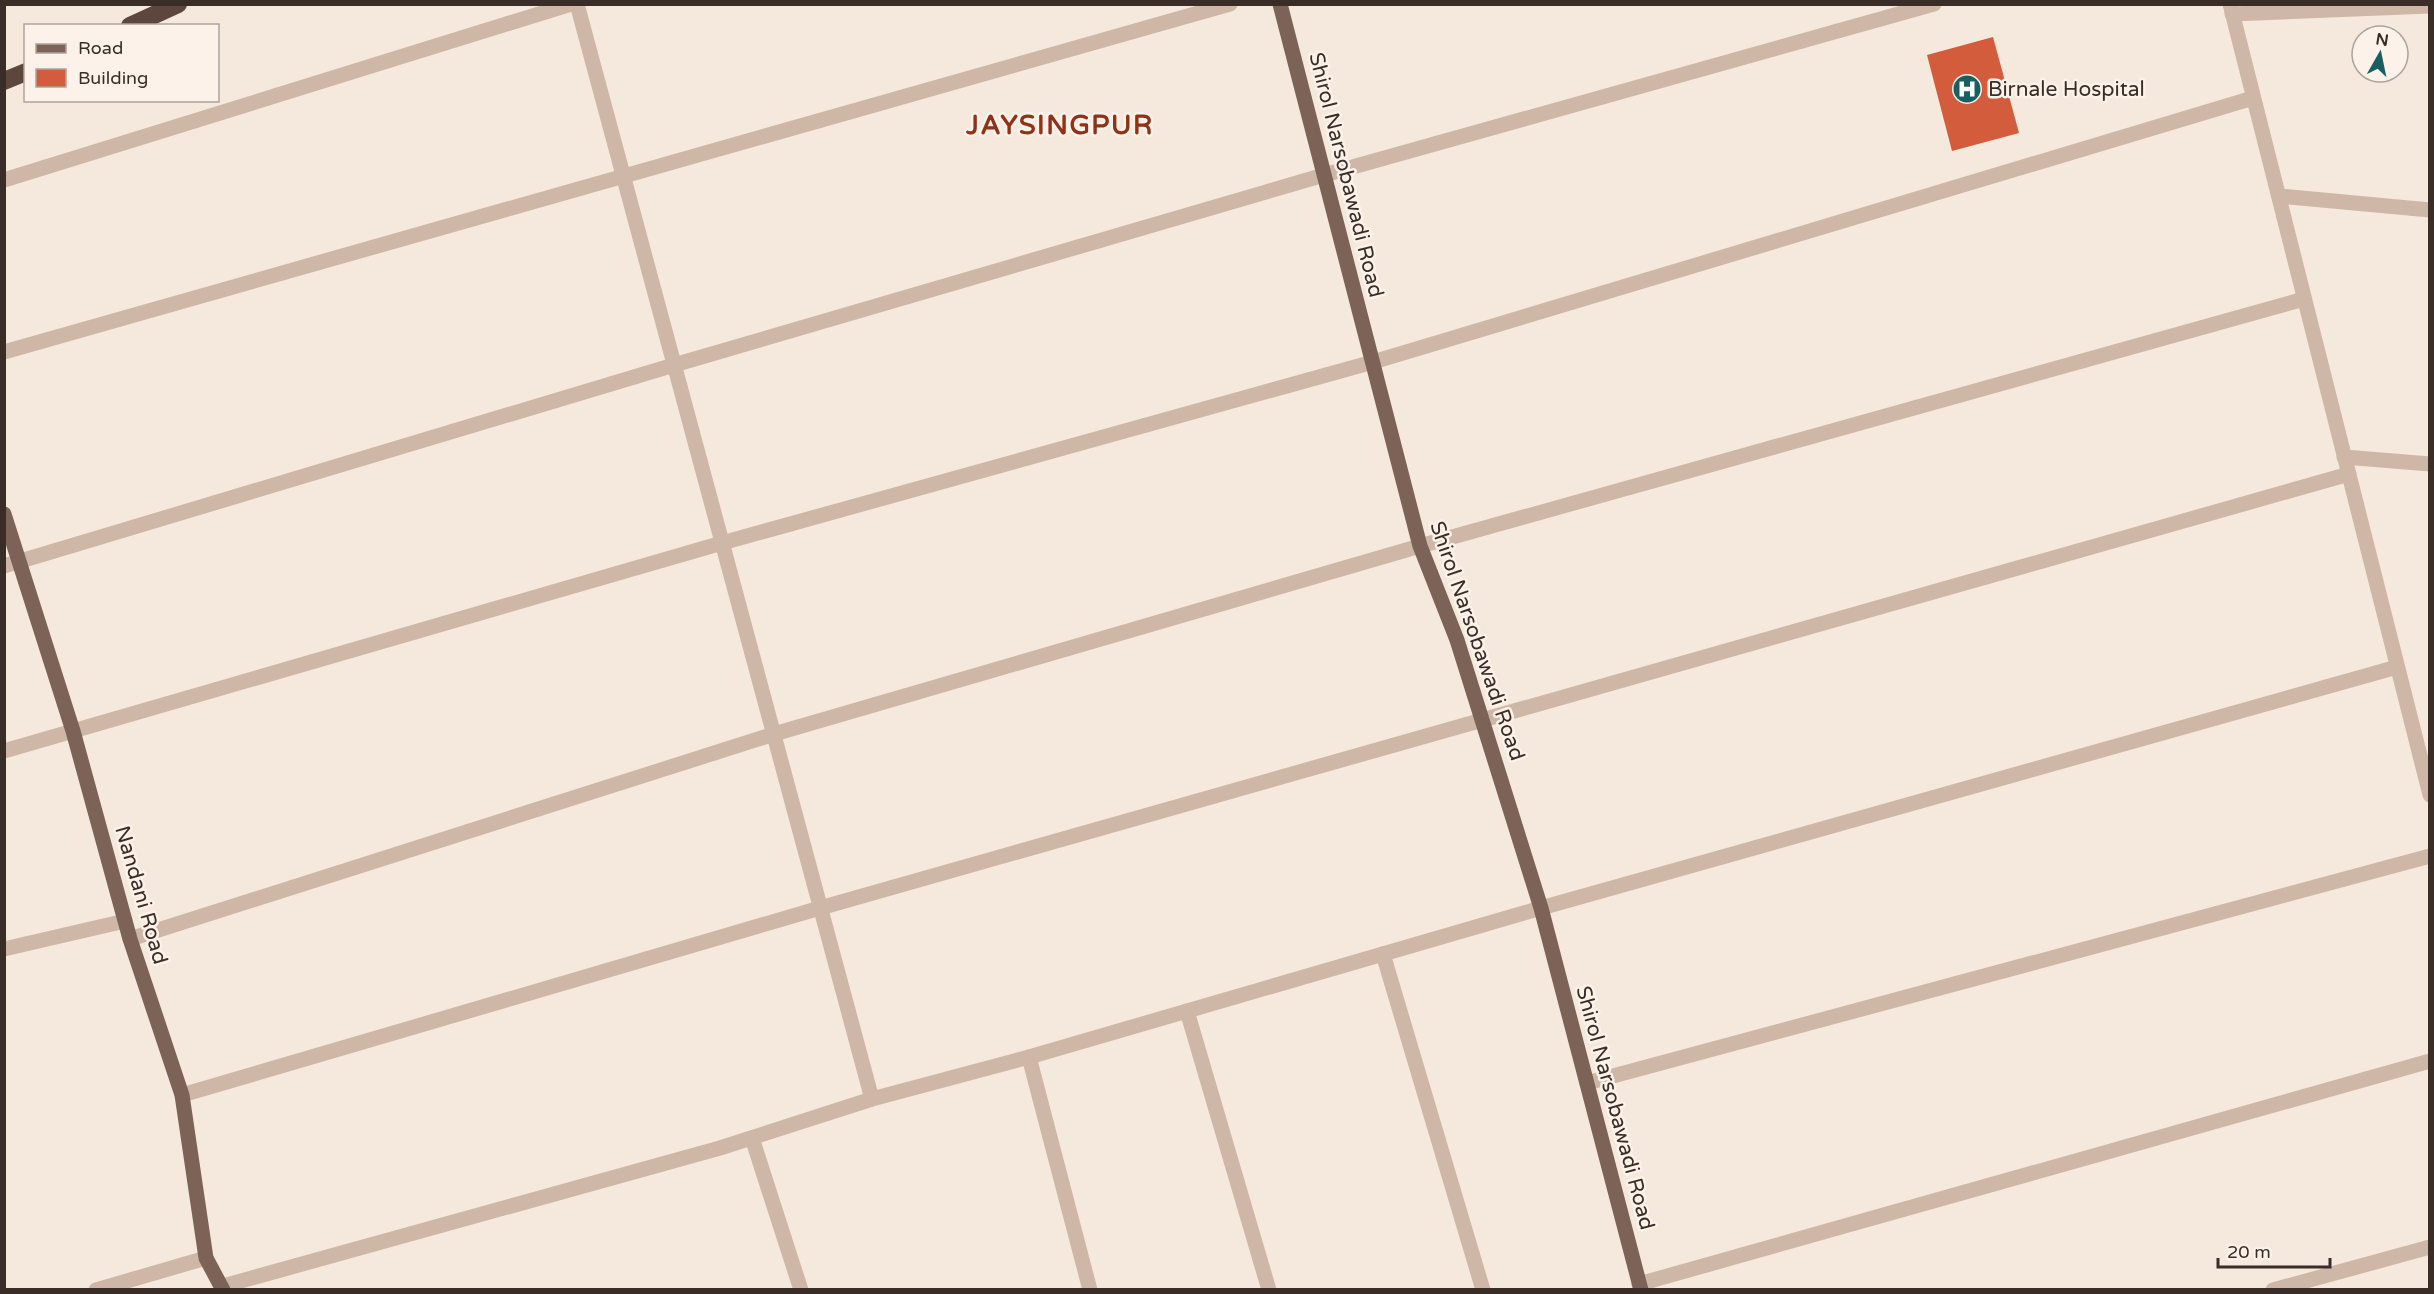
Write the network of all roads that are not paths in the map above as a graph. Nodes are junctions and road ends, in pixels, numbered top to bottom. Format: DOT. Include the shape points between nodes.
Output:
graph roads {
  1 [pos="178,4"];
  2 [pos="571,4"];
  3 [pos="577,4"];
  4 [pos="1230,4"];
  5 [pos="1280,4"];
  6 [pos="1934,4"];
  7 [pos="2430,6"];
  8 [pos="2231,9"];
  9 [pos="134,24"];
  10 [pos="24,73"];
  11 [pos="4,81"];
  12 [pos="2253,98"];
  13 [pos="1324,175"];
  14 [pos="623,176"];
  15 [pos="4,180"];
  16 [pos="2278,196"];
  17 [pos="2430,210"];
  18 [pos="2304,299"];
  19 [pos="4,352"];
  20 [pos="1373,362"];
  21 [pos="674,365"];
  22 [pos="2344,456"];
  23 [pos="2430,464"];
  24 [pos="2349,474"];
  25 [pos="4,514"];
  26 [pos="722,543"];
  27 [pos="1420,546"];
  28 [pos="11,564"];
  29 [pos="2397,667"];
  30 [pos="1482,719"];
  31 [pos="73,731"];
  32 [pos="774,734"];
  33 [pos="4,751"];
  34 [pos="2430,795"];
  35 [pos="2430,856"];
  36 [pos="820,908"];
  37 [pos="1541,908"];
  38 [pos="125,921"];
  39 [pos="130,939"];
  40 [pos="4,949"];
  41 [pos="1383,954"];
  42 [pos="1187,1011"];
  43 [pos="1029,1057"];
  44 [pos="2430,1061"];
  45 [pos="1587,1083"];
  46 [pos="182,1095"];
  47 [pos="872,1099"];
  48 [pos="752,1138"];
  49 [pos="2430,1247"];
  50 [pos="206,1258"];
  51 [pos="1640,1287"];
  52 [pos="223,1288"];
  53 [pos="96,1290"];
  54 [pos="801,1290"];
  55 [pos="1090,1290"];
  56 [pos="1269,1290"];
  57 [pos="1483,1290"];
  58 [pos="2273,1290"];
  1 -- 9 [label="highway"];
  2 -- 15 [label="street"];
  3 -- 14 [label="street"];
  4 -- 14 [label="street"];
  5 -- 13 [label="main road, Shirol Narsobawadi Road"];
  6 -- 13 [label="street"];
  7 -- 8 [label="street"];
  8 -- 12 [label="street"];
  10 -- 11 [label="highway"];
  12 -- 16 [label="street"];
  12 -- 20 [label="street"];
  13 -- 20 [label="main road, Shirol Narsobawadi Road"];
  13 -- 21 [label="street"];
  14 -- 19 [label="street"];
  14 -- 21 [label="street"];
  16 -- 17 [label="street"];
  16 -- 18 [label="street"];
  18 -- 22 [label="street"];
  18 -- 27 [label="street"];
  20 -- 26 [label="street"];
  20 -- 27 [label="main road, Shirol Narsobawadi Road"];
  21 -- 26 [label="street"];
  21 -- 28 [label="street"];
  22 -- 23 [label="street"];
  22 -- 24 [label="street"];
  24 -- 29 [label="street"];
  24 -- 30 [label="street"];
  25 -- 28 [label="main road, Nandani Road"];
  26 -- 31 [label="street"];
  26 -- 32 [label="street"];
  27 -- 30 [label="main road, Shirol Narsobawadi Road"];
  27 -- 32 [label="street"];
  28 -- 31 [label="main road, Nandani Road"];
  29 -- 34 [label="street"];
  29 -- 37 [label="street"];
  30 -- 36 [label="street"];
  30 -- 37 [label="main road, Shirol Narsobawadi Road"];
  31 -- 33 [label="street"];
  31 -- 38 [label="main road, Nandani Road"];
  32 -- 36 [label="street"];
  32 -- 39 [label="street"];
  35 -- 45 [label="street"];
  36 -- 46 [label="street"];
  36 -- 47 [label="street"];
  37 -- 41 [label="street"];
  37 -- 45 [label="main road, Shirol Narsobawadi Road"];
  38 -- 39 [label="main road, Nandani Road"];
  38 -- 40 [label="street"];
  39 -- 46 [label="main road, Nandani Road"];
  41 -- 42 [label="street"];
  41 -- 57 [label="street"];
  42 -- 43 [label="street"];
  42 -- 56 [label="street"];
  43 -- 47 [label="street"];
  43 -- 55 [label="street"];
  44 -- 51 [label="street"];
  45 -- 51 [label="main road, Shirol Narsobawadi Road"];
  46 -- 50 [label="main road, Nandani Road"];
  47 -- 48 [label="street"];
  48 -- 52 [label="street"];
  48 -- 54 [label="street"];
  49 -- 58 [label="street"];
  50 -- 52 [label="main road, Nandani Road"];
  50 -- 53 [label="street"];
}
